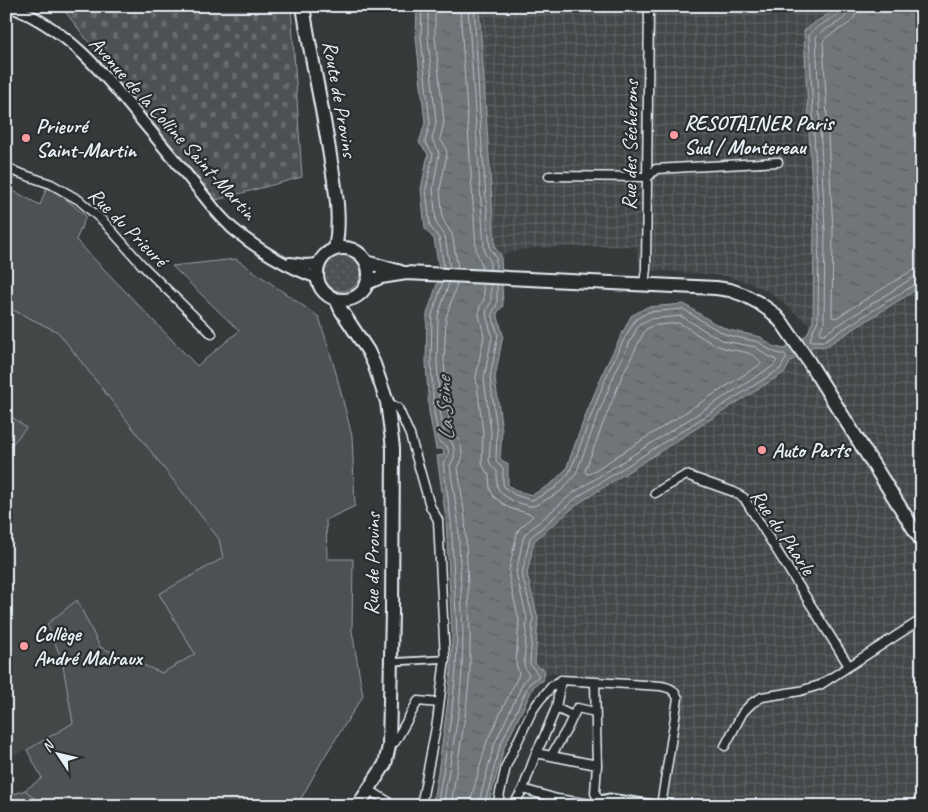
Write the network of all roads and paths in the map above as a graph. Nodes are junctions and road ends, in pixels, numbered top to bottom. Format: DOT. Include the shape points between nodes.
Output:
graph roads {
  1 [pos="10,6"];
  2 [pos="303,6"];
  3 [pos="649,6"];
  4 [pos="778,162"];
  5 [pos="6,166"];
  6 [pos="549,176"];
  7 [pos="648,177"];
  8 [pos="337,200"];
  9 [pos="335,249"];
  10 [pos="356,251"];
  11 [pos="281,261"];
  12 [pos="366,262"];
  13 [pos="319,264"];
  14 [pos="406,273"];
  15 [pos="318,278"];
  16 [pos="367,283"];
  17 [pos="644,284"];
  18 [pos="353,298"];
  19 [pos="336,299"];
  20 [pos="350,324"];
  21 [pos="212,334"];
  22 [pos="387,402"];
  23 [pos="655,493"];
  24 [pos="922,542"];
  25 [pos="922,619"];
  26 [pos="445,659"];
  27 [pos="390,662"];
  28 [pos="849,666"];
  29 [pos="561,680"];
  30 [pos="595,683"];
  31 [pos="439,703"];
  32 [pos="556,708"];
  33 [pos="595,712"];
  34 [pos="573,716"];
  35 [pos="389,742"];
  36 [pos="725,746"];
  37 [pos="536,753"];
  38 [pos="551,756"];
  39 [pos="597,765"];
  40 [pos="523,789"];
  41 [pos="369,790"];
  42 [pos="599,804"];
  43 [pos="358,806"];
  44 [pos="385,806"];
  45 [pos="421,806"];
  46 [pos="497,806"];
  47 [pos="513,806"];
  48 [pos="650,806"];
  49 [pos="661,806"];
  1 -- 11 [label="street, Avenue de la Colline Saint-Martin" via="46,25 81,51 216,211 239,234"];
  2 -- 8 [label="main road, Route de Provins"];
  3 -- 7 [label="street, Rue des Sécherons"];
  4 -- 7 [label="street" via="656,169"];
  5 -- 21 [label="street, Rue du Prieuré" via="51,184 78,200 105,223 142,265"];
  6 -- 7 [label="street"];
  7 -- 17 [label="street, Rue des Sécherons"];
  8 -- 9 [label="main road"];
  8 -- 10 [label="main road" via="346,234"];
  9 -- 10 [label="main road"];
  9 -- 13 [label="main road"];
  10 -- 12 [label="main road"];
  11 -- 13 [label="street, Avenue de la Colline Saint-Martin"];
  11 -- 15 [label="street, Avenue de la Colline Saint-Martin"];
  12 -- 14 [label="main road"];
  12 -- 16 [label="main road" via="369,272"];
  13 -- 15 [label="main road"];
  14 -- 16 [label="main road"];
  14 -- 17 [label="main road"];
  15 -- 19 [label="main road" via="324,291"];
  16 -- 18 [label="main road"];
  17 -- 24 [label="main road" via="730,290 773,313 807,359"];
  18 -- 19 [label="main road"];
  18 -- 20 [label="main road" via="349,309"];
  19 -- 20 [label="main road, Rue de Provins"];
  20 -- 22 [label="main road, Rue de Provins" via="368,351"];
  22 -- 26 [label="street" via="398,408 410,435 430,506 438,520"];
  22 -- 27 [label="main road, Rue de Provins" via="393,448"];
  23 -- 28 [label="street, Rue du Pharle" via="686,475 744,498"];
  25 -- 28 [label="street"];
  26 -- 27 [label="street"];
  26 -- 31 [label="street"];
  27 -- 35 [label="main road, Rue de Provins"];
  28 -- 36 [label="street" via="820,685 762,697 752,703 743,712"];
  29 -- 30 [label="street"];
  29 -- 32 [label="street"];
  29 -- 46 [label="street" via="532,711 506,766"];
  30 -- 33 [label="street"];
  30 -- 49 [label="street" via="661,686 670,688 678,698"];
  31 -- 35 [label="street" via="418,701 395,742"];
  31 -- 45 [label="street"];
  32 -- 34 [label="street"];
  32 -- 37 [label="street"];
  33 -- 34 [label="street" via="576,708"];
  33 -- 39 [label="street"];
  34 -- 38 [label="street"];
  35 -- 41 [label="main road, Rue de Provins" via="385,764"];
  37 -- 38 [label="street"];
  37 -- 40 [label="street"];
  38 -- 39 [label="street"];
  39 -- 42 [label="street"];
  40 -- 42 [label="street" via="558,799"];
  40 -- 47 [label="street"];
  41 -- 43 [label="main road, Rue de Provins"];
  41 -- 44 [label="street" via="386,801"];
  42 -- 48 [label="main road" via="608,800"];
}
